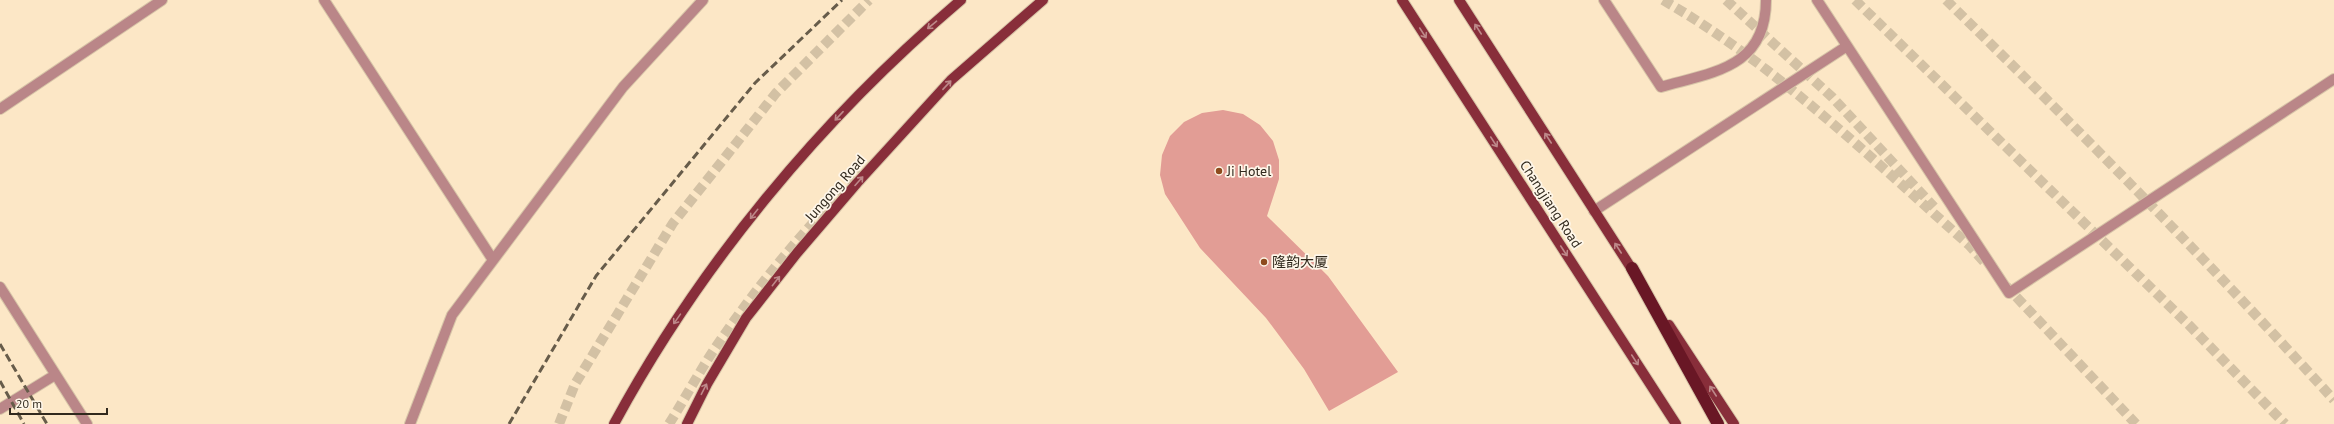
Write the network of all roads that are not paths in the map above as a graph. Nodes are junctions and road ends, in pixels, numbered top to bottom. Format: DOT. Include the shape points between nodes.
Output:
graph roads {
  1 [pos="162,0"];
  2 [pos="324,0"];
  3 [pos="703,0"];
  4 [pos="962,0"];
  5 [pos="1042,0"];
  6 [pos="1402,0"];
  7 [pos="1459,0"];
  8 [pos="1604,0"];
  9 [pos="1766,0"];
  10 [pos="1817,0"];
  11 [pos="1847,46"];
  12 [pos="2334,79"];
  13 [pos="0,109"];
  14 [pos="1594,210"];
  15 [pos="493,260"];
  16 [pos="1632,268"];
  17 [pos="0,287"];
  18 [pos="55,375"];
  19 [pos="0,409"];
  20 [pos="87,424"];
  21 [pos="410,424"];
  22 [pos="614,424"];
  23 [pos="687,424"];
  24 [pos="1676,424"];
  25 [pos="1718,424"];
  26 [pos="1734,424"];
  1 -- 13 [label="street"];
  2 -- 15 [label="street"];
  3 -- 15 [label="street" via="623,87"];
  4 -- 22 [label="main road, one-way" via="838,116 768,197 718,258 668,331"];
  23 -- 5 [label="main road, Jungong Road, one-way" via="746,318 797,253 857,182 951,80"];
  6 -- 24 [label="main road, Changjiang Road, one-way"];
  14 -- 7 [label="main road, one-way"];
  8 -- 9 [label="street" via="1661,87 1717,71 1740,60 1756,44 1766,18"];
  10 -- 11 [label="street"];
  11 -- 12 [label="street" via="2009,293"];
  11 -- 14 [label="street"];
  16 -- 14 [label="main road, one-way"];
  15 -- 21 [label="street" via="452,315"];
  16 -- 25 [label="highway"];
  26 -- 16 [label="main road, one-way"];
  17 -- 18 [label="street"];
  18 -- 19 [label="street"];
  18 -- 20 [label="street"];
}
